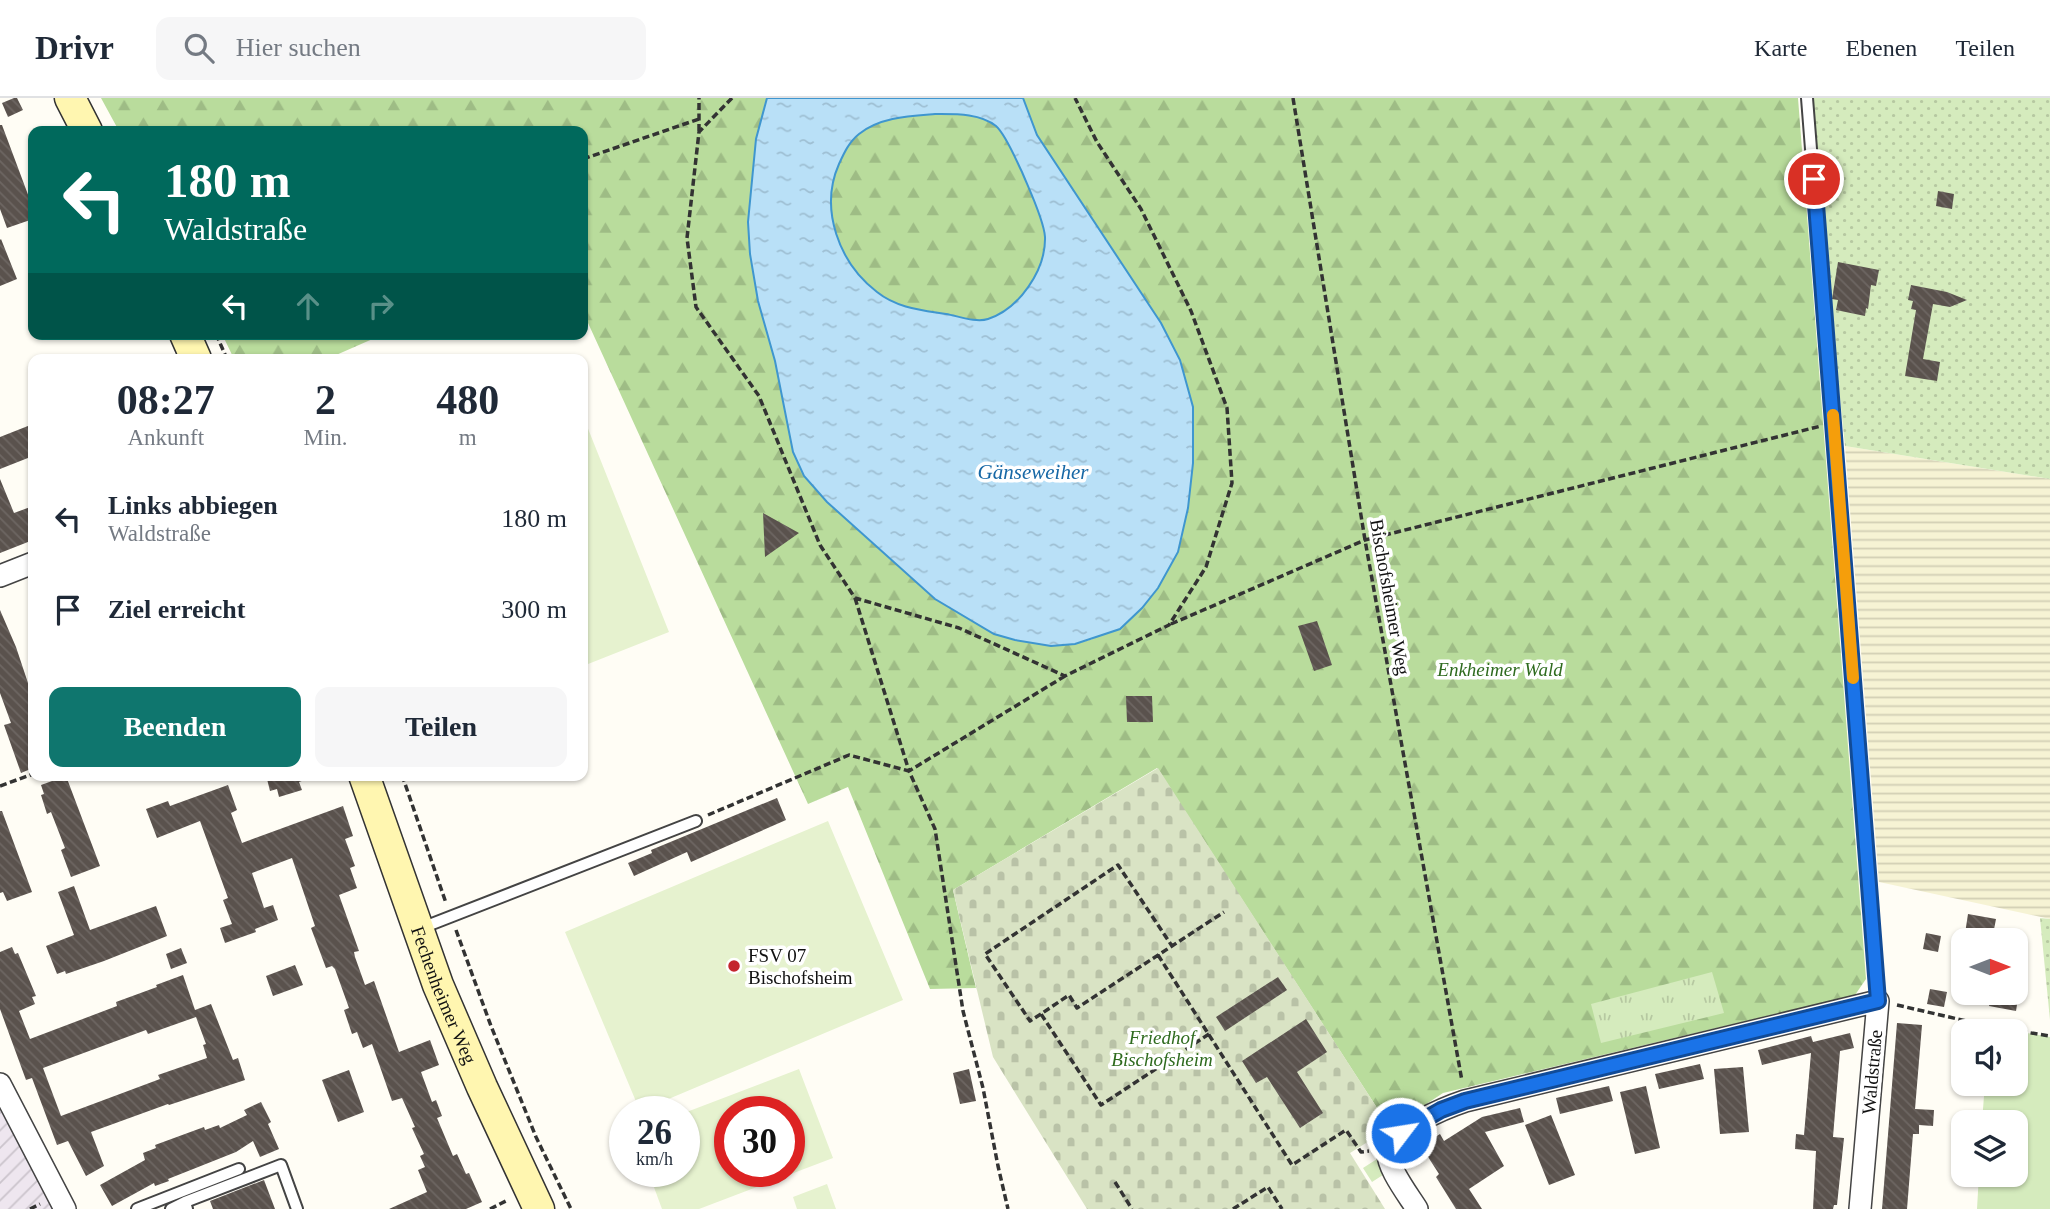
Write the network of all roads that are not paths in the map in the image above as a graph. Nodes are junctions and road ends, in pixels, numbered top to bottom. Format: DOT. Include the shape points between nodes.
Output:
graph roads {
  1 [pos="70,98"];
  2 [pos="1807,98"];
  3 [pos="84,126"];
  4 [pos="28,566"];
  5 [pos="0,576"];
  6 [pos="366,781"];
  7 [pos="696,821"];
  8 [pos="417,930"];
  9 [pos="1878,1001"];
  10 [pos="0,1084"];
  11 [pos="239,1169"];
  12 [pos="186,1206"];
  13 [pos="65,1209"];
  14 [pos="137,1209"];
  15 [pos="172,1209"];
  16 [pos="297,1209"];
  17 [pos="539,1209"];
  18 [pos="1417,1209"];
  19 [pos="1860,1209"];
  1 -- 3 [label="street"];
  2 -- 9 [label="lane, Waldstraße"];
  4 -- 5 [label="street"];
  6 -- 8 [label="street, Fechenheimer Weg"];
  7 -- 8 [label="lane"];
  8 -- 17 [label="street, Fechenheimer Weg" via="457,1032"];
  9 -- 18 [label="street" via="1441,1110 1401,1133 1387,1150 1391,1168"];
  9 -- 19 [label="street, Waldstraße"];
  10 -- 13 [label="street"];
  11 -- 14 [label="lane"];
  12 -- 15 [label="lane"];
  12 -- 16 [label="lane" via="281,1165"];
}
